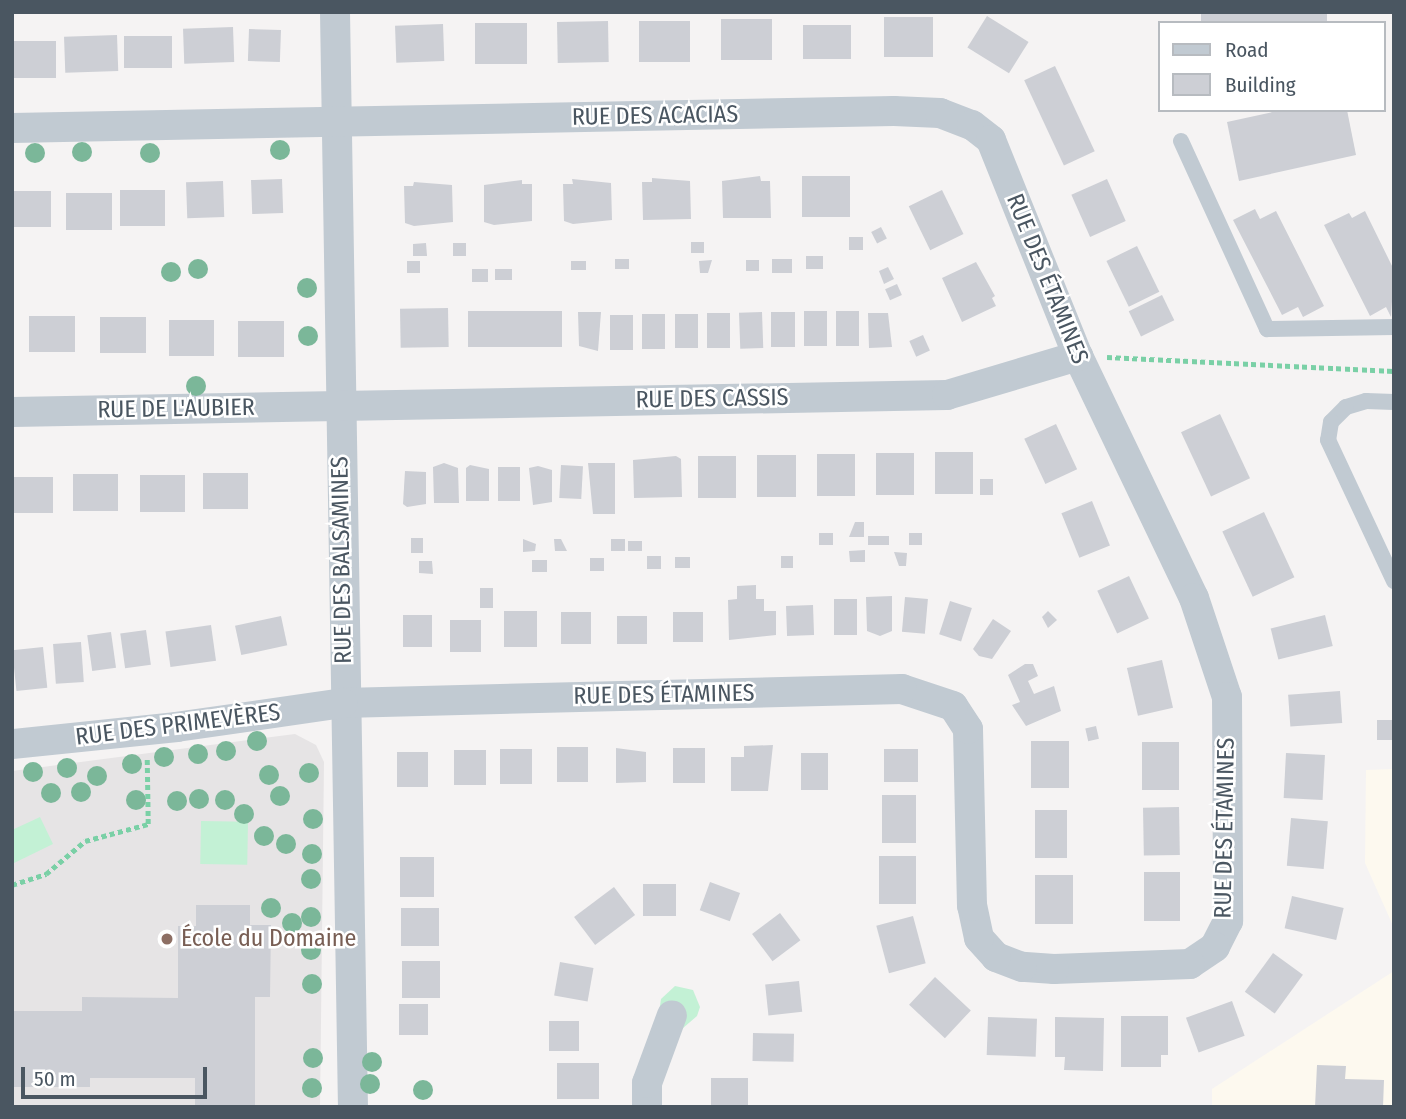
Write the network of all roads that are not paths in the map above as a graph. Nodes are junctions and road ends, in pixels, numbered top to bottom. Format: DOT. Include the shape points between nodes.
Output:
graph roads {
  1 [pos="335,12"];
  2 [pos="336,124"];
  3 [pos="972,125"];
  4 [pos="12,128"];
  5 [pos="1181,141"];
  6 [pos="1394,327"];
  7 [pos="1078,356"];
  8 [pos="1394,402"];
  9 [pos="340,405"];
  10 [pos="12,412"];
  11 [pos="1394,581"];
  12 [pos="343,703"];
  13 [pos="12,744"];
  14 [pos="672,1015"];
  15 [pos="353,1107"];
  16 [pos="647,1107"];
  1 -- 2 [label="street, RUE DES BALSAMINES"];
  2 -- 3 [label="street, RUE DES ACACIAS" via="894,111 940,113"];
  2 -- 4 [label="street"];
  2 -- 9 [label="street, RUE DES BALSAMINES"];
  3 -- 7 [label="street, RUE DES ÉTAMINES" via="991,140"];
  5 -- 6 [label="lane" via="1267,329"];
  7 -- 9 [label="street, RUE DES CASSIS" via="947,395"];
  7 -- 12 [label="street, RUE DES ÉTAMINES" via="1194,598 1227,697 1228,921 1215,947 1191,964 1054,969 1022,967 996,957 979,938 972,905 968,729 953,706 930,694 902,689"];
  8 -- 11 [label="lane" via="1366,401 1346,407 1331,422 1328,440"];
  9 -- 10 [label="street, RUE DE L'AUBIER"];
  9 -- 12 [label="street, RUE DES BALSAMINES"];
  12 -- 13 [label="street, RUE DES PRIMEVÈRES"];
  12 -- 15 [label="street, RUE DES BALSAMINES"];
  14 -- 16 [label="street" via="647,1083"];
}
